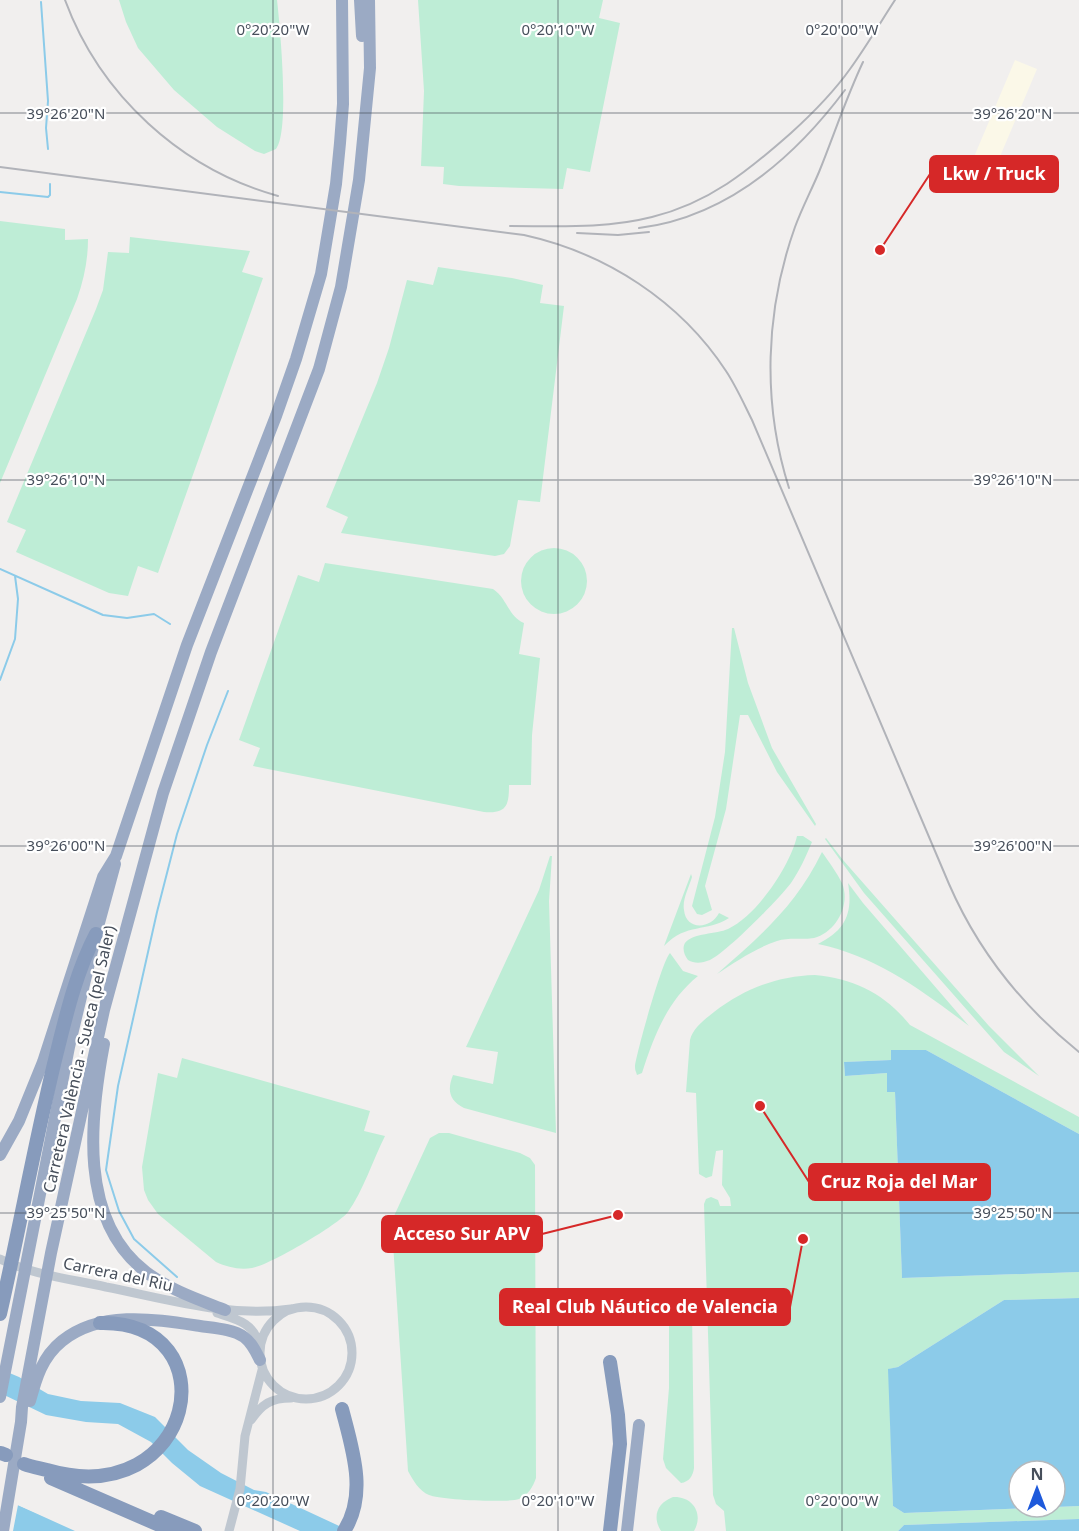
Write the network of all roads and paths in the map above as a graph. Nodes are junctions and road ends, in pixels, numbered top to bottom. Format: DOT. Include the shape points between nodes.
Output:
graph roads {
  1 [pos="335,0"];
  2 [pos="342,0"];
  3 [pos="360,0"];
  4 [pos="369,0"];
  5 [pos="341,23"];
  6 [pos="360,174"];
  7 [pos="116,856"];
  8 [pos="96,934"];
  9 [pos="121,941"];
  10 [pos="0,1155"];
  11 [pos="0,1259"];
  12 [pos="0,1269"];
  13 [pos="38,1272"];
  14 [pos="13,1290"];
  15 [pos="192,1305"];
  16 [pos="291,1309"];
  17 [pos="225,1310"];
  18 [pos="0,1314"];
  19 [pos="100,1323"];
  20 [pos="260,1359"];
  21 [pos="610,1362"];
  22 [pos="35,1367"];
  23 [pos="0,1397"];
  24 [pos="294,1398"];
  25 [pos="342,1409"];
  26 [pos="248,1424"];
  27 [pos="639,1425"];
  28 [pos="74,1489"];
  29 [pos="347,1526"];
  30 [pos="3,1531"];
  31 [pos="173,1531"];
  32 [pos="195,1531"];
  33 [pos="229,1531"];
  34 [pos="610,1531"];
  35 [pos="627,1531"];
  1 -- 5 [label="highway"];
  2 -- 5 [label="highway"];
  3 -- 6 [label="highway" via="364,67"];
  4 -- 6 [label="highway" via="370,68"];
  5 -- 7 [label="highway" via="343,104 336,184 321,274 276,416 187,645"];
  6 -- 9 [label="highway, Carretera València - Sueca (pel Saler)" via="331,331 211,652 169,774"];
  7 -- 8 [label="highway, Carretera València - Sueca (pel Saler)"];
  7 -- 10 [label="highway" via="103,877 43,1062"];
  8 -- 14 [label="highway" via="86,952 61,1037"];
  9 -- 17 [label="highway" via="95,1108 93,1162 97,1194 125,1250 144,1271 179,1292"];
  9 -- 22 [label="highway, Carretera València - Sueca (pel Saler)" via="51,1253"];
  11 -- 13 [label="street, Carrera del Riu"];
  12 -- 13 [label="street, Carrera del Riu"];
  13 -- 15 [label="street, Carrera del Riu"];
  14 -- 18 [label="highway"];
  14 -- 23 [label="highway"];
  15 -- 17 [label="street, Carrera del Riu"];
  15 -- 20 [label="street, Carrera del Riu" via="249,1326 257,1336"];
  16 -- 17 [label="street, Carrera del Riu" via="251,1313"];
  16 -- 20 [label="street" via="269,1324 261,1341"];
  16 -- 24 [label="street" via="317,1308 334,1317 347,1331 352,1349 350,1368 335,1389 313,1399"];
  19 -- 20 [label="highway" via="155,1320 232,1332 248,1340"];
  19 -- 22 [label="highway" via="60,1343"];
  19 -- 28 [label="highway" via="123,1323 154,1337 176,1365 182,1400 168,1437 130,1468 94,1477 69,1476 28,1465"];
  20 -- 24 [label="street" via="271,1383"];
  20 -- 26 [label="street" via="261,1376"];
  21 -- 34 [label="highway" via="620,1444"];
  22 -- 30 [label="highway, Carretera València - Sueca (pel Saler)" via="22,1407"];
  24 -- 26 [label="street" via="265,1403"];
  25 -- 29 [label="highway" via="357,1480 356,1501"];
  26 -- 33 [label="street" via="236,1511"];
  27 -- 35 [label="highway"];
  28 -- 31 [label="highway"];
  28 -- 32 [label="highway"];
}
